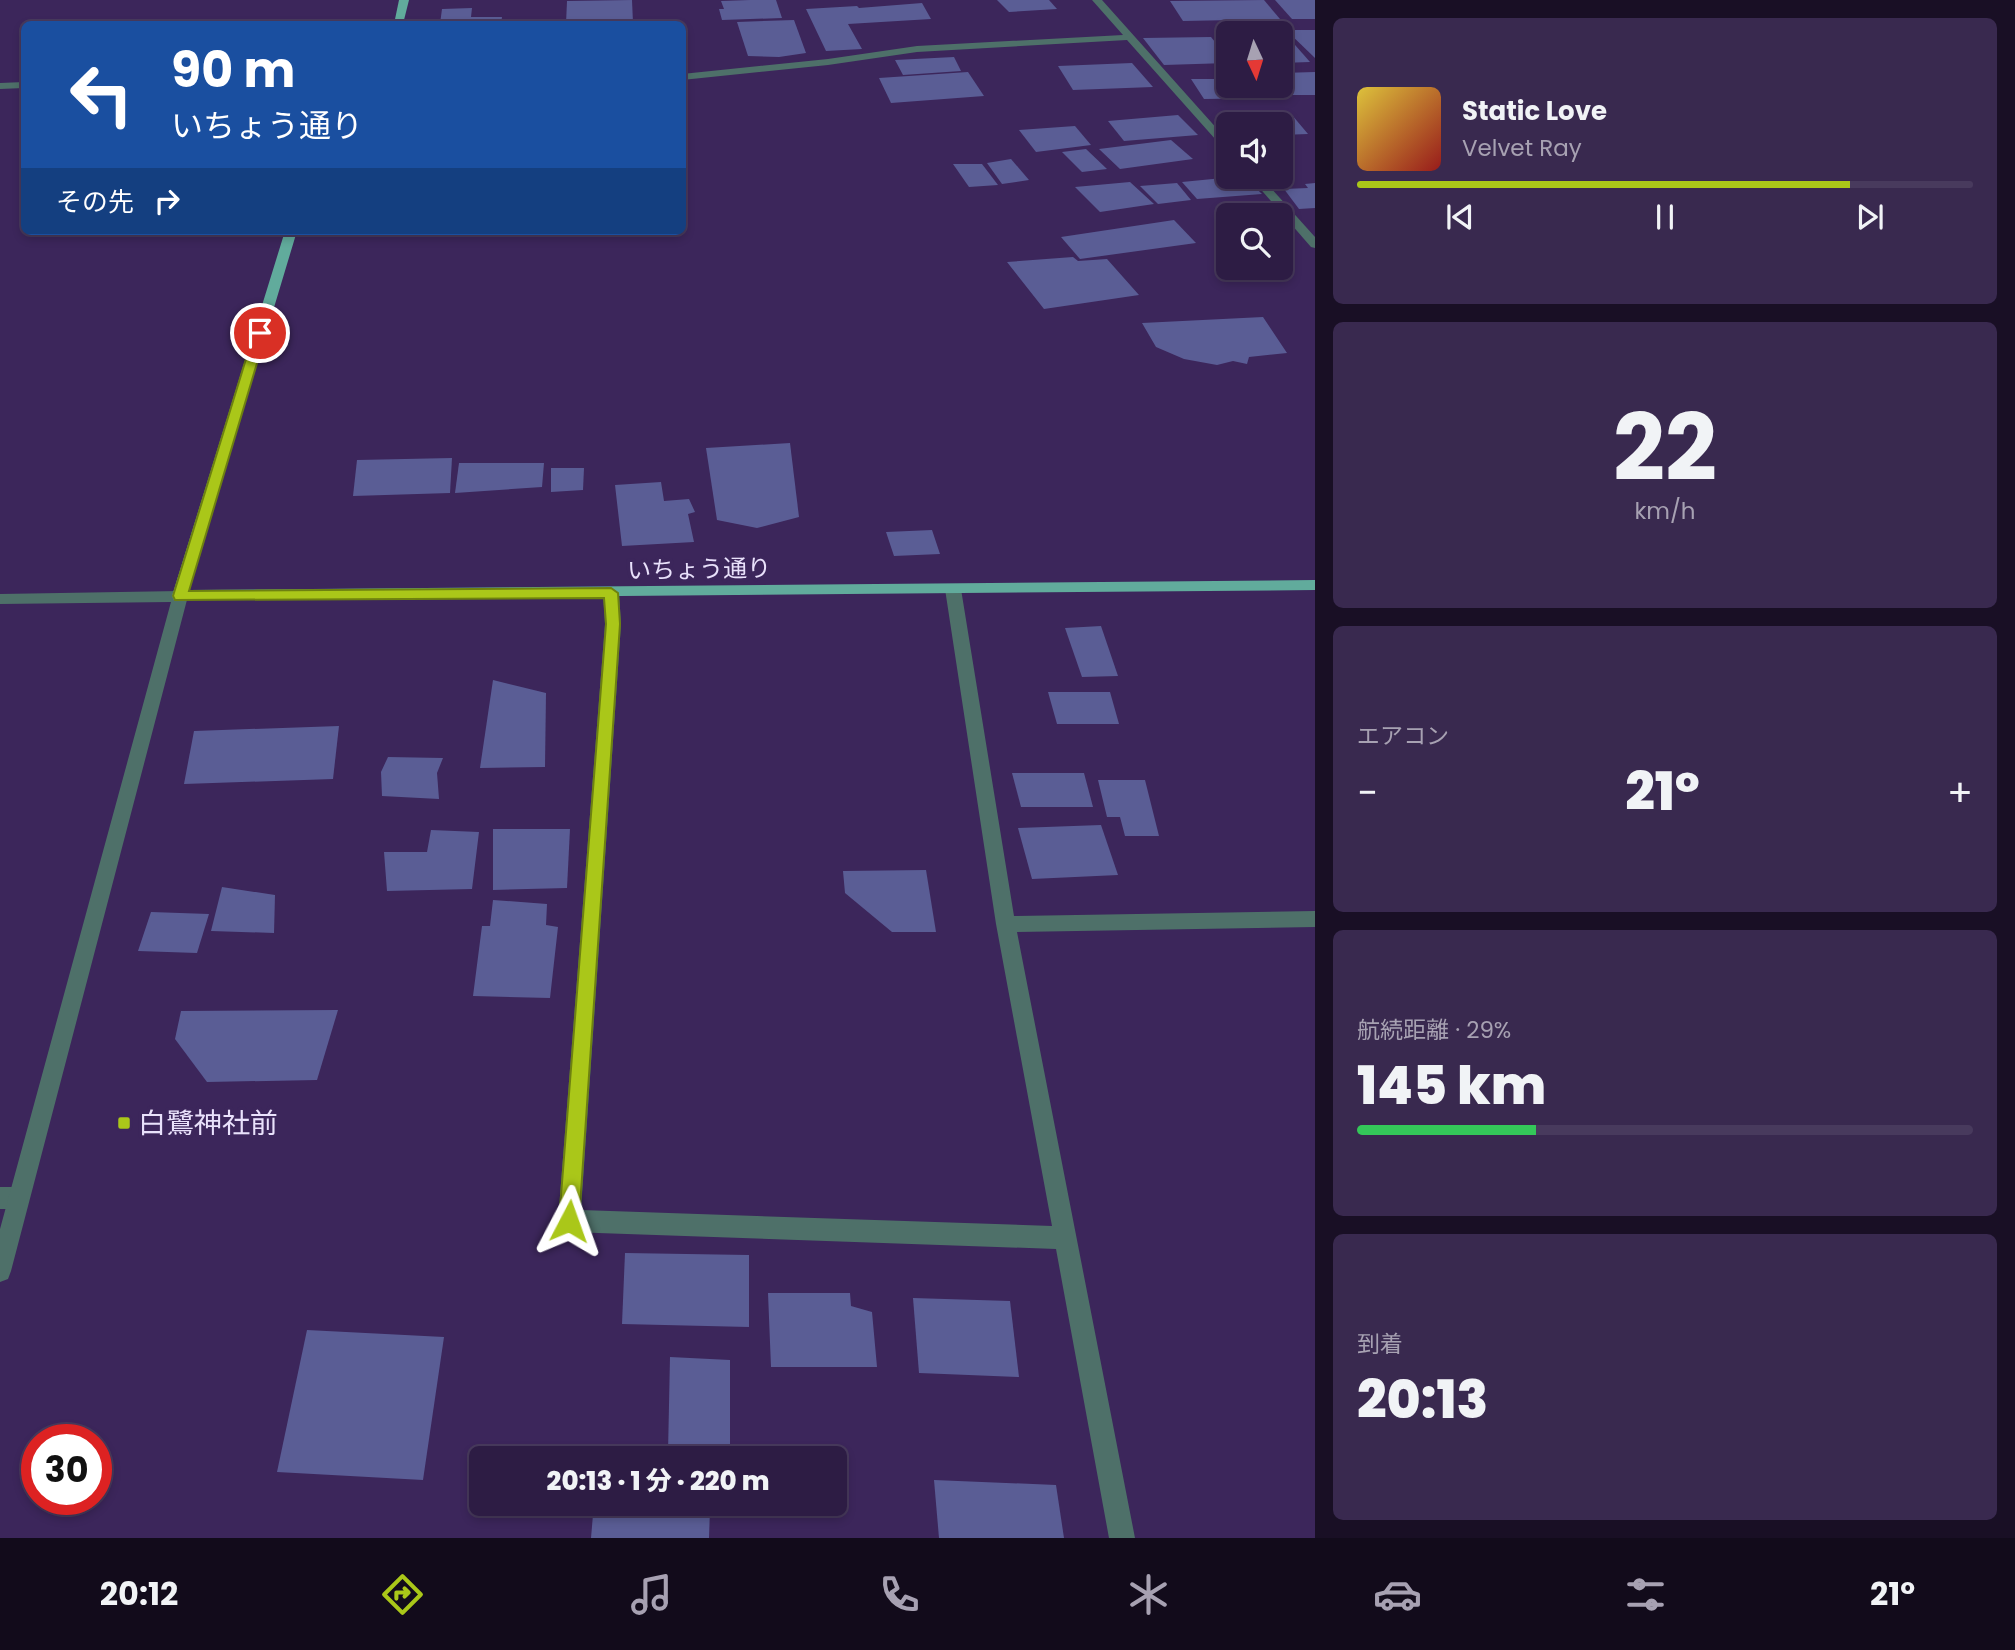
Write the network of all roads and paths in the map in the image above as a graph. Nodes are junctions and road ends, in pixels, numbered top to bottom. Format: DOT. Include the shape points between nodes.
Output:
graph roads {
  1 [pos="404,0"];
  2 [pos="1097,0"];
  3 [pos="399,21"];
  4 [pos="1130,37"];
  5 [pos="686,77"];
  6 [pos="21,85"];
  7 [pos="0,86"];
  8 [pos="1216,134"];
  9 [pos="1266,189"];
  10 [pos="290,235"];
  11 [pos="1315,244"];
  12 [pos="1315,585"];
  13 [pos="953,589"];
  14 [pos="611,593"];
  15 [pos="180,596"];
  16 [pos="0,600"];
  17 [pos="1315,919"];
  18 [pos="1006,924"];
  19 [pos="9,1198"];
  20 [pos="1066,1238"];
  21 [pos="0,1271"];
  22 [pos="1122,1538"];
  1 -- 3 [label="main road"];
  2 -- 4 [label="street"];
  4 -- 5 [label="street" via="917,49"];
  4 -- 8 [label="street"];
  6 -- 7 [label="street"];
  9 -- 11 [label="street"];
  10 -- 15 [label="main road"];
  12 -- 13 [label="main road, いちょう通り"];
  13 -- 14 [label="main road, いちょう通り"];
  13 -- 18 [label="street"];
  14 -- 15 [label="main road, いちょう通り"];
  14 -- 20 [label="street" via="613,624 569,1221"];
  15 -- 16 [label="street, いちょう通り"];
  15 -- 19 [label="street"];
  17 -- 18 [label="street"];
  18 -- 20 [label="street"];
  19 -- 21 [label="street"];
  20 -- 22 [label="street"];
}
